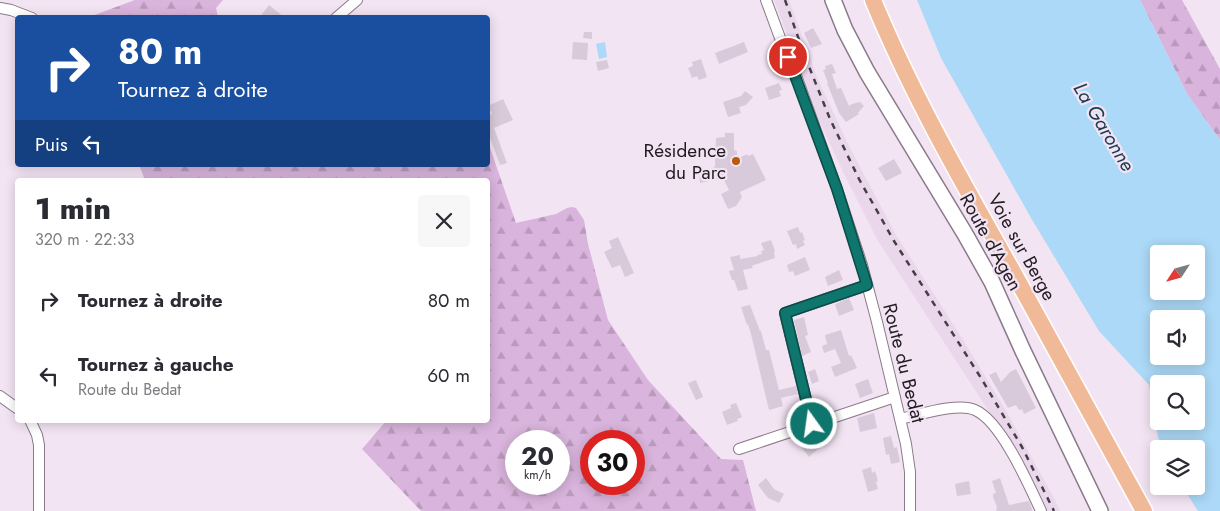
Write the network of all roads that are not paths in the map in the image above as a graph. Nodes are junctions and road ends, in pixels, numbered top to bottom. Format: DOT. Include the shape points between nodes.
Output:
graph roads {
  1 [pos="357,0"];
  2 [pos="766,0"];
  3 [pos="833,0"];
  4 [pos="873,0"];
  5 [pos="0,8"];
  6 [pos="24,15"];
  7 [pos="340,15"];
  8 [pos="867,285"];
  9 [pos="0,396"];
  10 [pos="895,397"];
  11 [pos="15,407"];
  12 [pos="900,419"];
  13 [pos="32,424"];
  14 [pos="812,424"];
  15 [pos="738,449"];
  16 [pos="38,511"];
  17 [pos="910,511"];
  18 [pos="1041,511"];
  19 [pos="1100,511"];
  20 [pos="1144,511"];
  1 -- 7 [label="street"];
  2 -- 8 [label="street, Route du Bedat" via="831,172"];
  3 -- 19 [label="main road, Route d'Agen" via="867,72 992,282"];
  4 -- 20 [label="main road, Voie sur Berge" via="934,130"];
  5 -- 6 [label="street"];
  8 -- 10 [label="street, Route du Bedat"];
  8 -- 14 [label="street" via="785,313"];
  9 -- 11 [label="street"];
  10 -- 12 [label="street, Route du Bedat"];
  10 -- 14 [label="street"];
  12 -- 17 [label="street, Route du Bedat" via="910,472"];
  12 -- 18 [label="street" via="953,408 980,413 993,424 1011,451"];
  13 -- 16 [label="street" via="39,445"];
  14 -- 15 [label="street"];
}
